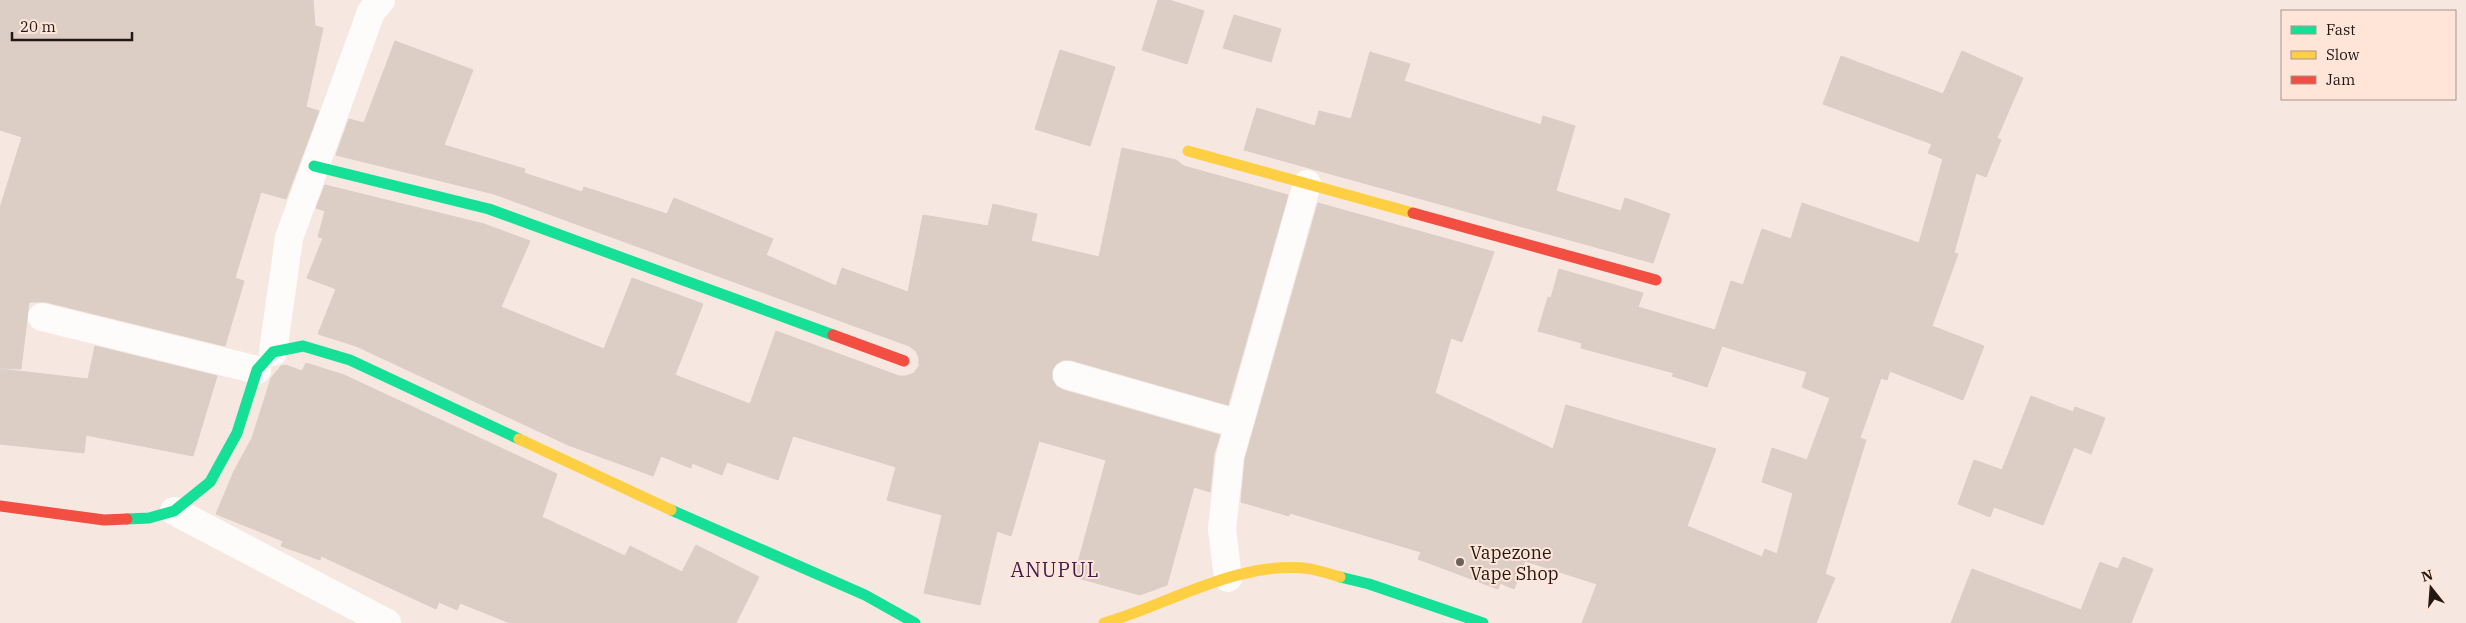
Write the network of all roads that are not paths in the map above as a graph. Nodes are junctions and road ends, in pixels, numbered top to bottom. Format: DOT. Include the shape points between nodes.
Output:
graph roads {
  1 [pos="381,0"];
  2 [pos="1188,151"];
  3 [pos="314,166"];
  4 [pos="1307,184"];
  5 [pos="1656,280"];
  6 [pos="42,317"];
  7 [pos="265,361"];
  8 [pos="904,361"];
  9 [pos="1067,375"];
  10 [pos="1239,424"];
  11 [pos="0,506"];
  12 [pos="174,511"];
  13 [pos="1228,578"];
  14 [pos="387,623"];
  15 [pos="914,623"];
  16 [pos="1104,623"];
  17 [pos="1483,623"];
  1 -- 3 [label="street" via="371,12"];
  2 -- 4 [label="street"];
  3 -- 7 [label="street" via="289,238"];
  3 -- 8 [label="street" via="489,209"];
  4 -- 5 [label="street"];
  4 -- 10 [label="street"];
  6 -- 7 [label="street"];
  7 -- 12 [label="street" via="237,433 210,482"];
  7 -- 15 [label="street" via="303,346 350,360 660,505 865,595"];
  9 -- 10 [label="street"];
  10 -- 13 [label="street" via="1230,456 1222,528"];
  11 -- 12 [label="street" via="104,520 149,518"];
  12 -- 14 [label="street"];
  13 -- 16 [label="street"];
  13 -- 17 [label="street" via="1271,569 1310,569 1368,584"];
}
